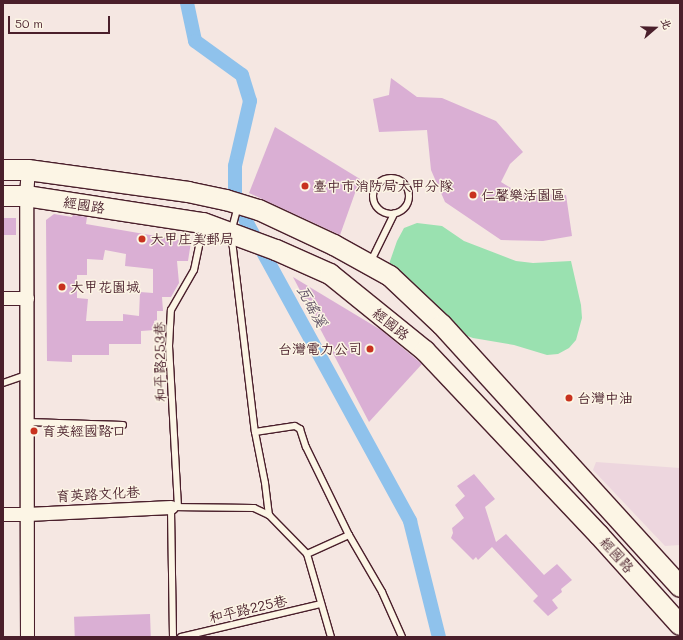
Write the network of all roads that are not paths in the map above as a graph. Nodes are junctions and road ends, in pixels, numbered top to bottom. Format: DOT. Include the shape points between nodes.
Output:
graph roads {
  1 [pos="3,170"];
  2 [pos="28,170"];
  3 [pos="3,196"];
  4 [pos="26,196"];
  5 [pos="232,202"];
  6 [pos="394,214"];
  7 [pos="204,223"];
  8 [pos="239,235"];
  9 [pos="369,264"];
  10 [pos="3,298"];
  11 [pos="27,298"];
  12 [pos="27,375"];
  13 [pos="3,383"];
  14 [pos="27,422"];
  15 [pos="123,425"];
  16 [pos="255,432"];
  17 [pos="174,507"];
  18 [pos="3,514"];
  19 [pos="27,514"];
  20 [pos="269,515"];
  21 [pos="349,535"];
  22 [pos="307,554"];
  23 [pos="680,587"];
  24 [pos="321,604"];
  25 [pos="680,625"];
  26 [pos="27,637"];
  27 [pos="174,637"];
  28 [pos="182,637"];
  29 [pos="331,637"];
  30 [pos="402,637"];
  1 -- 2 [label="main road, 經國路"];
  2 -- 4 [label="street"];
  2 -- 5 [label="main road, 經國路" via="188,192"];
  3 -- 4 [label="main road, 經國路"];
  4 -- 7 [label="main road, 經國路"];
  4 -- 11 [label="street"];
  5 -- 8 [label="lane"];
  5 -- 9 [label="main road, 經國路" via="259,210"];
  6 -- 6 [label="lane" via="408,203 409,191 401,181 390,178 380,182 373,192 373,197 374,203 382,212"];
  6 -- 9 [label="lane"];
  7 -- 8 [label="main road, 經國路"];
  7 -- 17 [label="lane, 和平路253巷" via="194,270 171,310 169,346"];
  8 -- 16 [label="lane"];
  8 -- 25 [label="main road, 經國路" via="330,274 425,351 599,535"];
  9 -- 23 [label="main road, 經國路" via="390,276 442,325"];
  10 -- 11 [label="street"];
  11 -- 12 [label="street"];
  12 -- 13 [label="lane"];
  12 -- 14 [label="street"];
  14 -- 15 [label="lane"];
  14 -- 19 [label="street"];
  16 -- 20 [label="lane"];
  16 -- 21 [label="lane" via="295,426 300,429 306,447"];
  17 -- 19 [label="street, 育英路文化巷"];
  17 -- 20 [label="lane" via="254,508"];
  17 -- 27 [label="lane"];
  18 -- 19 [label="street, 育英路文化巷"];
  19 -- 26 [label="street"];
  20 -- 22 [label="lane"];
  21 -- 22 [label="lane"];
  21 -- 30 [label="lane" via="382,592"];
  22 -- 24 [label="lane"];
  24 -- 28 [label="lane, 和平路225巷"];
  24 -- 29 [label="lane"];
}
